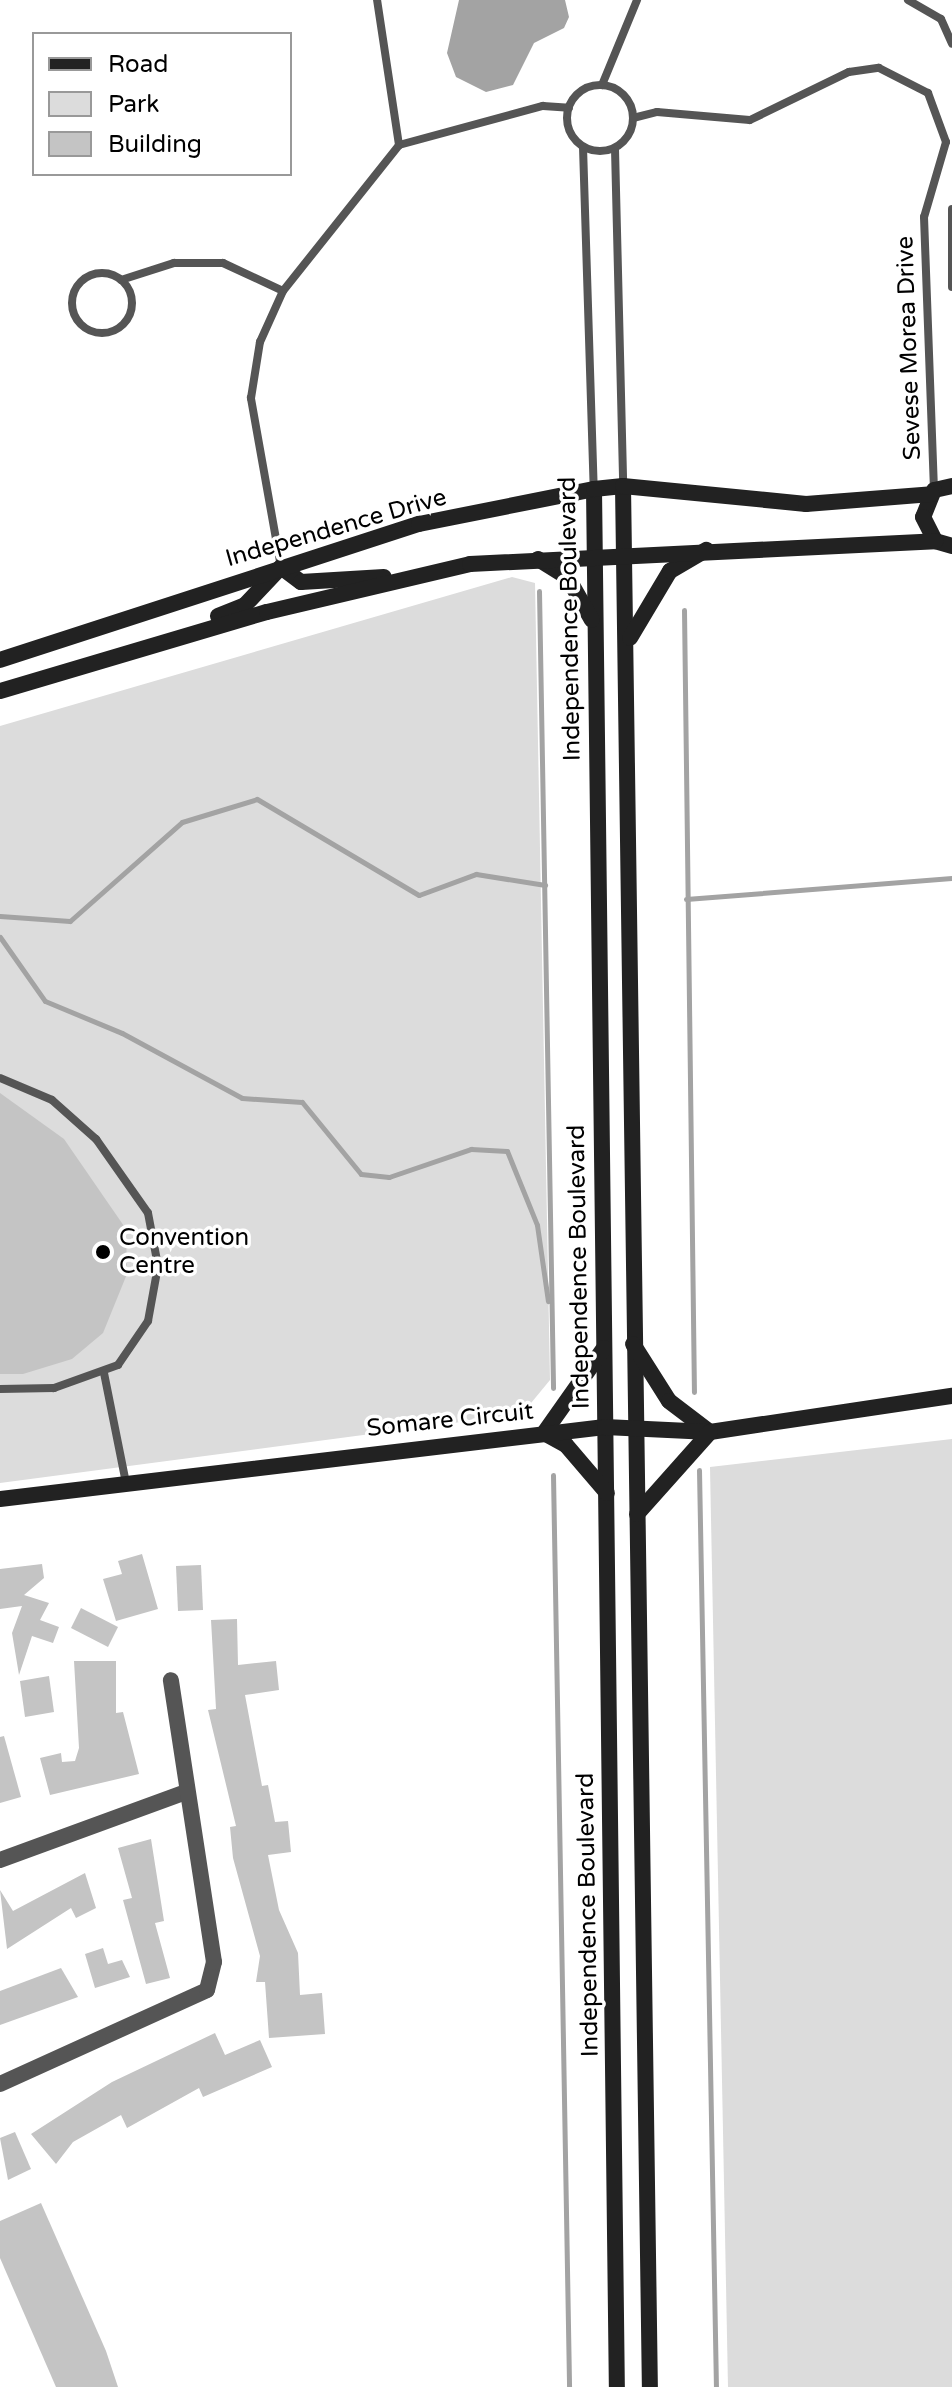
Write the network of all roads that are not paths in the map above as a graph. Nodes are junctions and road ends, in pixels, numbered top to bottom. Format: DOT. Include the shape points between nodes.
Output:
graph roads {
  1 [pos="377,0"];
  2 [pos="637,0"];
  3 [pos="908,0"];
  4 [pos="952,44"];
  5 [pos="602,85"];
  6 [pos="569,108"];
  7 [pos="633,118"];
  8 [pos="399,145"];
  9 [pos="583,147"];
  10 [pos="615,149"];
  11 [pos="952,209"];
  12 [pos="121,280"];
  13 [pos="952,287"];
  14 [pos="283,291"];
  15 [pos="623,486"];
  16 [pos="952,486"];
  17 [pos="594,489"];
  18 [pos="933,492"];
  19 [pos="935,541"];
  20 [pos="952,546"];
  21 [pos="708,549"];
  22 [pos="629,553"];
  23 [pos="595,555"];
  24 [pos="529,556"];
  25 [pos="281,567"];
  26 [pos="416,578"];
  27 [pos="593,621"];
  28 [pos="194,632"];
  29 [pos="627,644"];
  30 [pos="0,660"];
  31 [pos="0,691"];
  32 [pos="0,1078"];
  33 [pos="632,1343"];
  34 [pos="605,1346"];
  35 [pos="104,1373"];
  36 [pos="0,1389"];
  37 [pos="952,1396"];
  38 [pos="605,1427"];
  39 [pos="634,1429"];
  40 [pos="710,1432"];
  41 [pos="544,1433"];
  42 [pos="127,1484"];
  43 [pos="607,1493"];
  44 [pos="0,1499"];
  45 [pos="637,1514"];
  46 [pos="171,1680"];
  47 [pos="186,1792"];
  48 [pos="0,1860"];
  49 [pos="0,2084"];
  50 [pos="617,2387"];
  51 [pos="650,2387"];
  1 -- 8 [label="lane"];
  2 -- 5 [label="lane"];
  3 -- 4 [label="lane" via="941,19"];
  5 -- 6 [label="lane" via="582,91"];
  5 -- 7 [label="lane" via="620,92"];
  6 -- 8 [label="lane" via="543,106"];
  6 -- 9 [label="lane" via="570,130"];
  7 -- 10 [label="lane"];
  7 -- 18 [label="lane, Sevese Morea Drive" via="657,112 750,120 849,72 879,68 928,93 946,142 924,217"];
  8 -- 14 [label="lane"];
  9 -- 10 [label="lane"];
  9 -- 17 [label="lane, Independence Boulevard"];
  10 -- 15 [label="lane"];
  11 -- 13 [label="lane, Sevese Morea Drive"];
  12 -- 12 [label="lane" via="131,296 124,322 99,333 81,324 72,306 76,286 92,274"];
  12 -- 14 [label="lane" via="174,263 223,263"];
  14 -- 25 [label="lane" via="260,342 251,398"];
  15 -- 17 [label="street, Independence Drive"];
  15 -- 18 [label="street, Independence Drive" via="806,504"];
  15 -- 22 [label="street"];
  16 -- 18 [label="street, Independence Drive"];
  17 -- 23 [label="street, Independence Boulevard"];
  17 -- 25 [label="street, Independence Drive" via="419,524"];
  18 -- 19 [label="street" via="923,517"];
  19 -- 20 [label="street"];
  19 -- 21 [label="street"];
  21 -- 22 [label="street"];
  21 -- 29 [label="street" via="670,571"];
  22 -- 23 [label="street"];
  22 -- 29 [label="street"];
  23 -- 24 [label="street"];
  23 -- 27 [label="street, Independence Boulevard"];
  24 -- 26 [label="street"];
  24 -- 27 [label="street" via="568,578"];
  25 -- 26 [label="street" via="301,582"];
  25 -- 28 [label="street" via="245,605"];
  25 -- 30 [label="street, Independence Drive"];
  26 -- 28 [label="street"];
  27 -- 34 [label="street, Independence Boulevard"];
  28 -- 31 [label="street"];
  29 -- 33 [label="street"];
  32 -- 35 [label="lane" via="52,1100 96,1139 148,1213 157,1290 135,1348"];
  33 -- 39 [label="street"];
  33 -- 40 [label="street" via="669,1401"];
  34 -- 38 [label="street, Independence Boulevard"];
  34 -- 41 [label="street"];
  35 -- 36 [label="lane" via="54,1388"];
  35 -- 42 [label="lane"];
  37 -- 40 [label="street, Somare Circuit"];
  38 -- 39 [label="street, Somare Circuit"];
  38 -- 41 [label="street, Somare Circuit"];
  38 -- 43 [label="street, Independence Boulevard"];
  39 -- 40 [label="street, Somare Circuit"];
  39 -- 45 [label="street"];
  40 -- 45 [label="street"];
  41 -- 42 [label="street, Somare Circuit"];
  41 -- 43 [label="street" via="566,1445"];
  42 -- 44 [label="street, Somare Circuit"];
  43 -- 50 [label="street, Independence Boulevard"];
  45 -- 51 [label="street"];
  46 -- 47 [label="street"];
  47 -- 48 [label="street"];
  47 -- 49 [label="street" via="214,1962 207,1990"];
}
